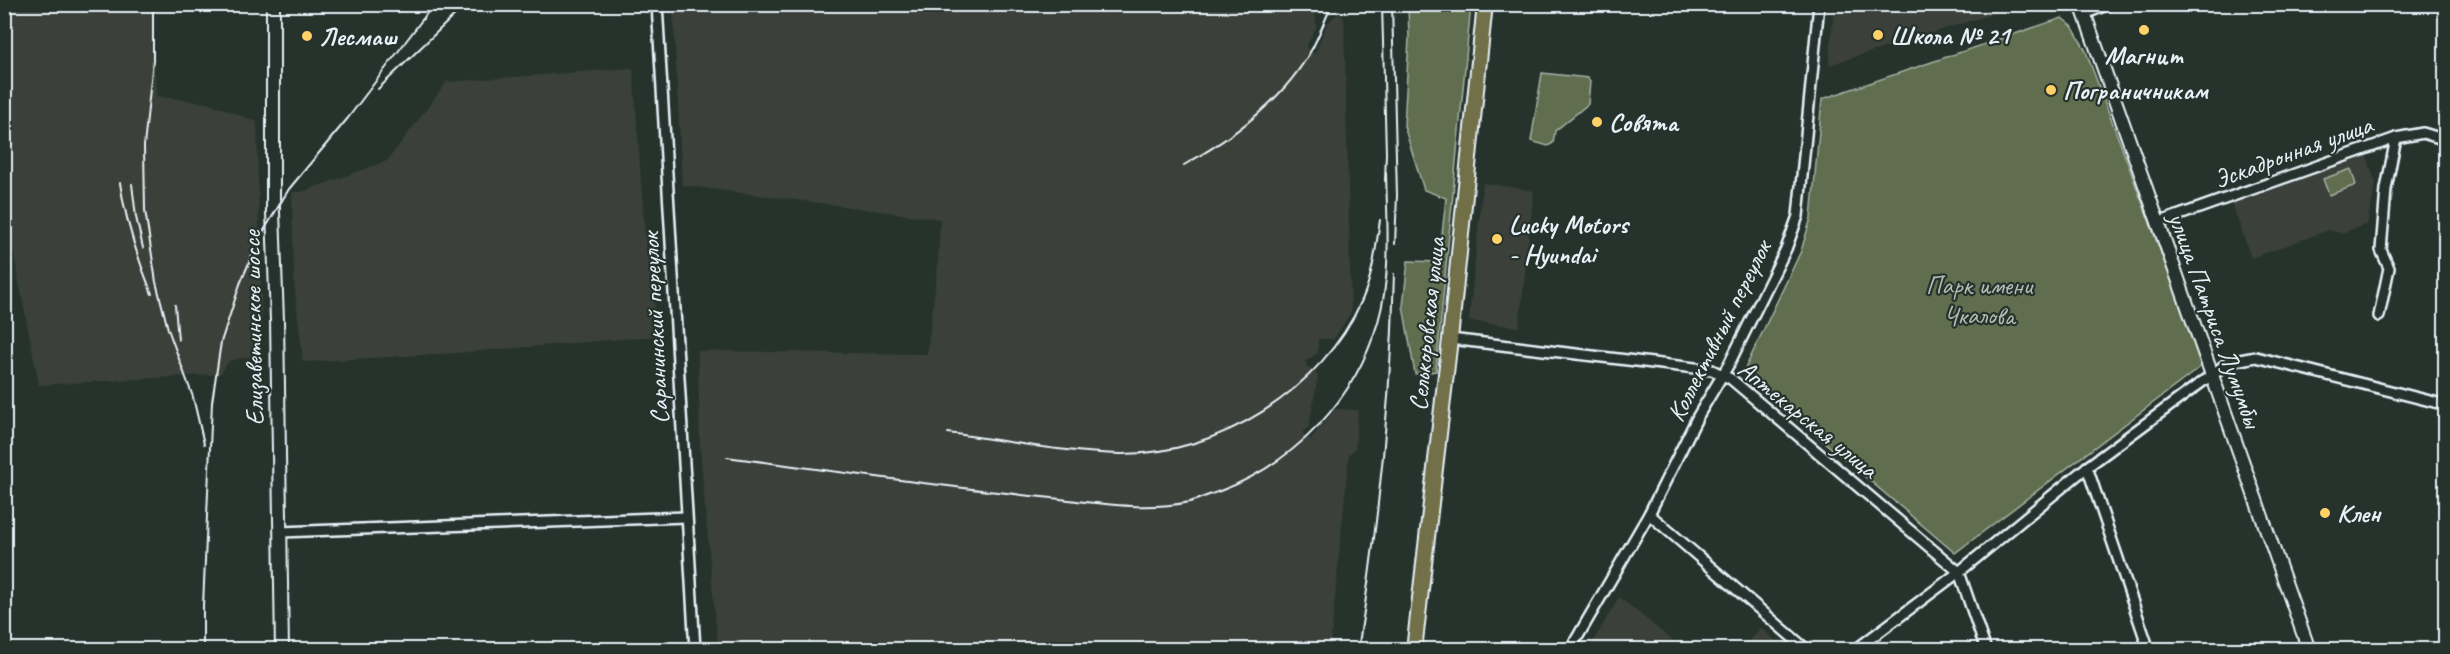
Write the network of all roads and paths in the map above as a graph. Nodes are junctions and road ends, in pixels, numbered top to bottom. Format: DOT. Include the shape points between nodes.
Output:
graph roads {
  1 [pos="273,4"];
  2 [pos="657,4"];
  3 [pos="1485,4"];
  4 [pos="1819,4"];
  5 [pos="2109,4"];
  6 [pos="2082,9"];
  7 [pos="2396,138"];
  8 [pos="2445,140"];
  9 [pos="2157,223"];
  10 [pos="2379,316"];
  11 [pos="1450,339"];
  12 [pos="2212,373"];
  13 [pos="1722,374"];
  14 [pos="2445,405"];
  15 [pos="2087,467"];
  16 [pos="1649,514"];
  17 [pos="686,517"];
  18 [pos="280,532"];
  19 [pos="1959,572"];
  20 [pos="282,650"];
  21 [pos="695,650"];
  22 [pos="1414,650"];
  23 [pos="1570,650"];
  24 [pos="1807,650"];
  25 [pos="1855,650"];
  26 [pos="1986,650"];
  27 [pos="2149,650"];
  28 [pos="2309,650"];
  1 -- 18 [label="street, Елизаветинское шоссе"];
  2 -- 17 [label="street, Саранинский переулок"];
  3 -- 11 [label="main road, Селькоровская улица"];
  4 -- 13 [label="street, Коллективный переулок" via="1798,216 1786,249"];
  5 -- 6 [label="street"];
  6 -- 9 [label="street, улица Патриса Лумумбы"];
  7 -- 8 [label="street, Эскадронная улица" via="2423,134"];
  7 -- 9 [label="street, Эскадронная улица"];
  7 -- 10 [label="street" via="2380,250 2389,268"];
  9 -- 12 [label="street, улица Патриса Лумумбы"];
  11 -- 13 [label="street, Аптекарская улица"];
  11 -- 22 [label="main road, Селькоровская улица"];
  12 -- 14 [label="street" via="2229,362 2256,357"];
  12 -- 15 [label="street"];
  12 -- 28 [label="street, улица Патриса Лумумбы"];
  13 -- 16 [label="street, Коллективный переулок"];
  13 -- 19 [label="street, Аптекарская улица"];
  15 -- 19 [label="street"];
  15 -- 27 [label="street"];
  16 -- 23 [label="street, Коллективный переулок"];
  16 -- 24 [label="street"];
  17 -- 18 [label="street"];
  17 -- 21 [label="street, Саранинский переулок"];
  18 -- 20 [label="street, Елизаветинское шоссе"];
  19 -- 25 [label="street"];
  19 -- 26 [label="street"];
}
